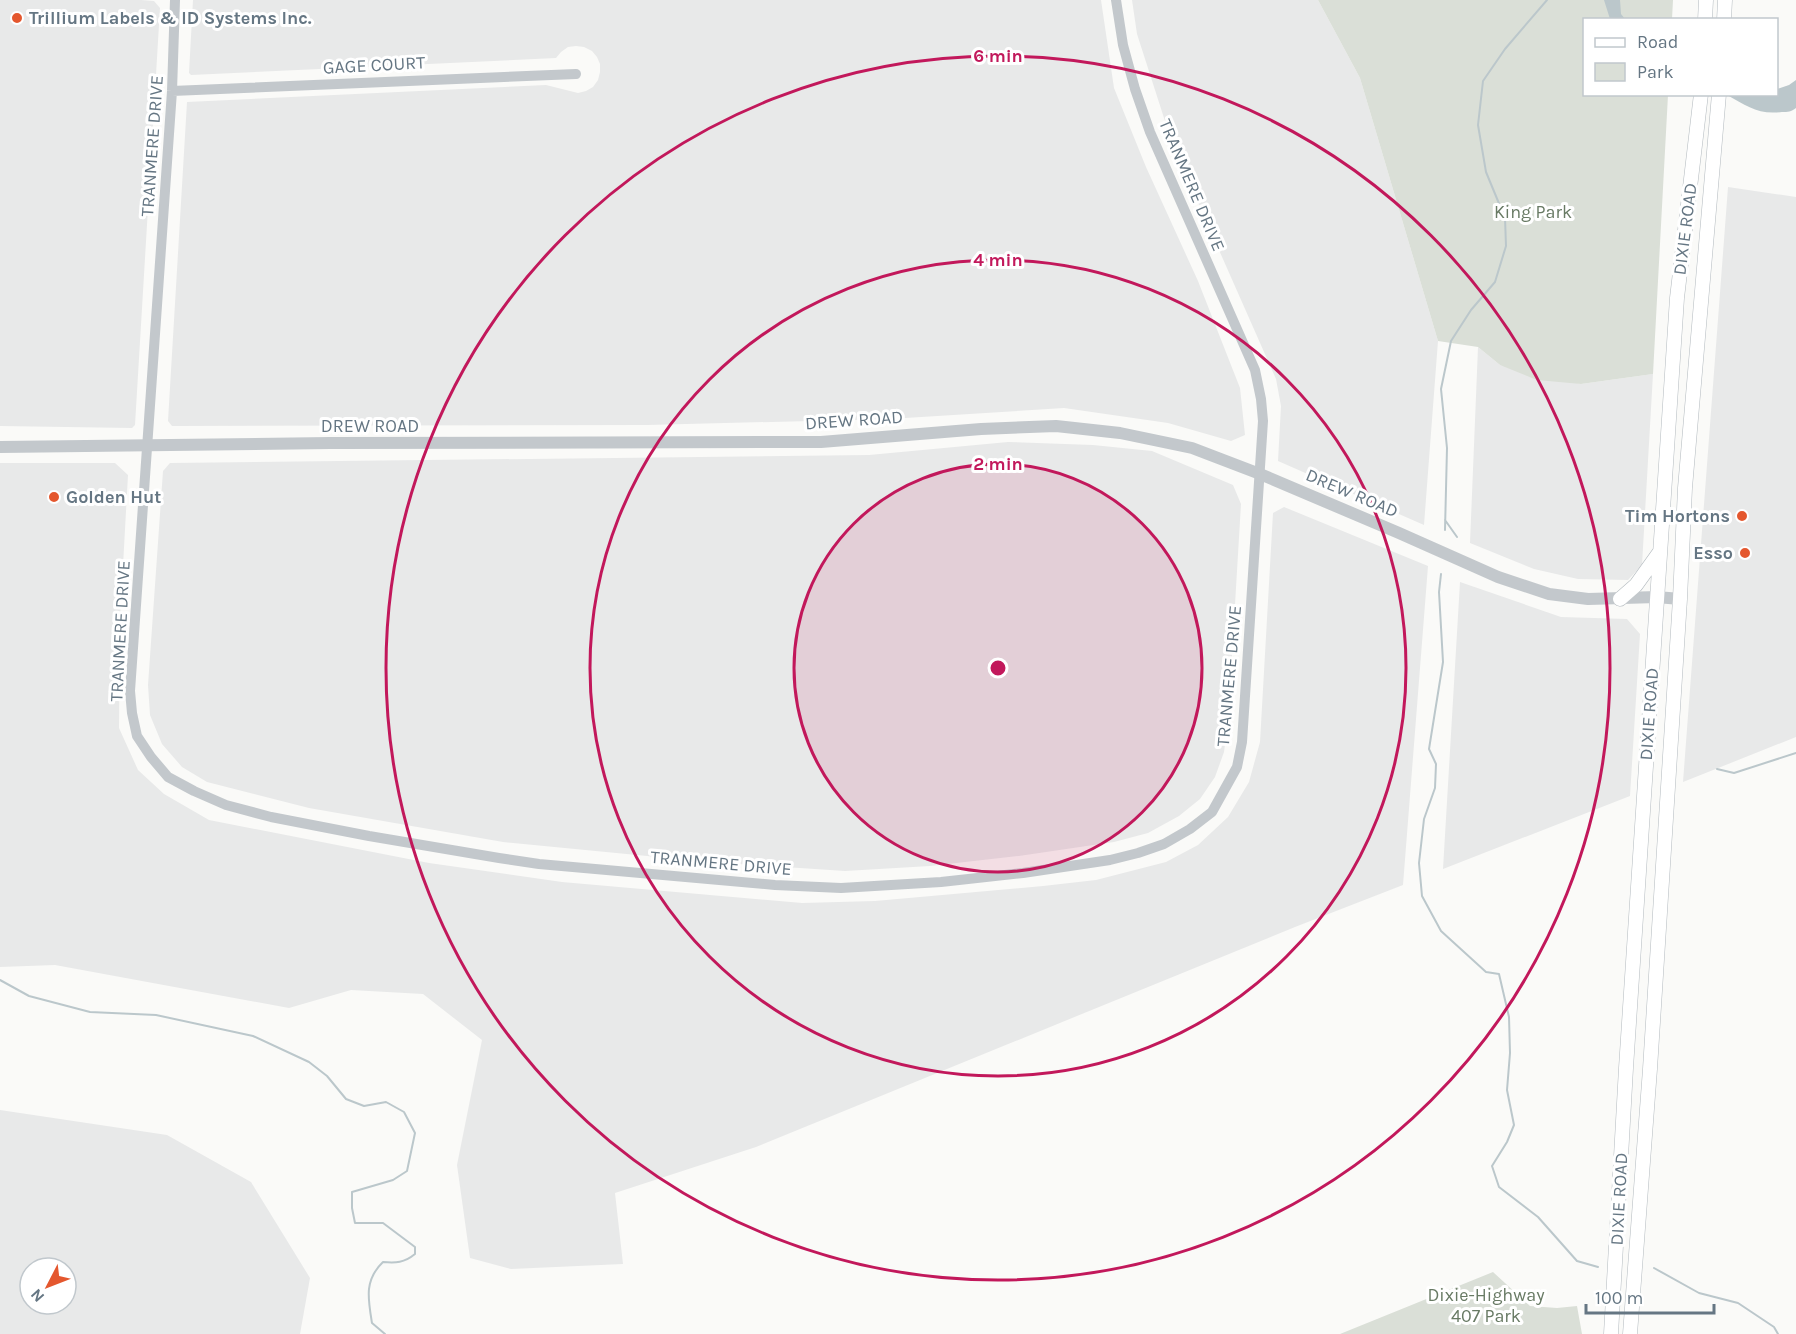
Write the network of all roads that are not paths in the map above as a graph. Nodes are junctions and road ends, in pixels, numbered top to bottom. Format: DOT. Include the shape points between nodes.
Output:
graph roads {
  1 [pos="175,0"];
  2 [pos="1116,0"];
  3 [pos="1706,0"];
  4 [pos="1725,0"];
  5 [pos="1705,18"];
  6 [pos="1724,18"];
  7 [pos="576,74"];
  8 [pos="172,91"];
  9 [pos="1701,96"];
  10 [pos="1718,96"];
  11 [pos="148,446"];
  12 [pos="0,447"];
  13 [pos="1260,474"];
  14 [pos="1660,551"];
  15 [pos="1657,597"];
  16 [pos="1620,599"];
  17 [pos="1680,599"];
  18 [pos="1611,1334"];
  19 [pos="1630,1334"];
  1 -- 8 [label="street, TRANMERE DRIVE"];
  2 -- 13 [label="street, TRANMERE DRIVE" via="1126,56 1150,132 1255,370 1263,421"];
  3 -- 5 [label="main road"];
  4 -- 6 [label="main road"];
  7 -- 8 [label="street, GAGE COURT"];
  8 -- 11 [label="street, TRANMERE DRIVE"];
  9 -- 14 [label="main road, DIXIE ROAD" via="1677,298"];
  10 -- 17 [label="main road, DIXIE ROAD" via="1685,488"];
  11 -- 12 [label="street, DREW ROAD"];
  11 -- 13 [label="street, DREW ROAD" via="821,442 1056,426 1192,448"];
  11 -- 13 [label="street, TRANMERE DRIVE" via="130,691 137,736 168,777 226,805 271,817 435,848 539,864 842,888 941,882 1110,860 1164,844 1212,812 1236,767 1242,742"];
  13 -- 16 [label="street, DREW ROAD" via="1498,577 1549,594"];
  14 -- 15 [label="main road, DIXIE ROAD"];
  14 -- 16 [label="main road" via="1636,585"];
  15 -- 16 [label="street, DREW ROAD"];
  15 -- 17 [label="street, DREW ROAD"];
  15 -- 18 [label="main road, DIXIE ROAD"];
  17 -- 19 [label="main road, DIXIE ROAD"];
}
